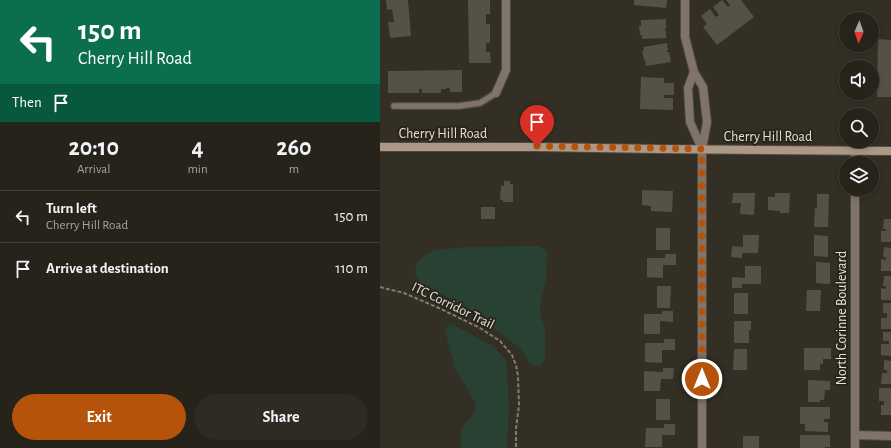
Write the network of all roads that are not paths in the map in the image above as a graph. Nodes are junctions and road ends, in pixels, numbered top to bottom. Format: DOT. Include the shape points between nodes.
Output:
graph roads {
  1 [pos="506,0"];
  2 [pos="686,0"];
  3 [pos="694,72"];
  4 [pos="496,93"];
  5 [pos="394,106"];
  6 [pos="380,147"];
  7 [pos="702,149"];
  8 [pos="855,150"];
  9 [pos="891,151"];
  10 [pos="855,156"];
  11 [pos="855,196"];
  12 [pos="855,435"];
  13 [pos="891,436"];
  14 [pos="702,448"];
  15 [pos="855,448"];
  1 -- 4 [label="street" via="506,70"];
  2 -- 3 [label="street" via="685,37"];
  3 -- 7 [label="street" via="703,87 708,122"];
  3 -- 7 [label="street" via="688,88 690,122"];
  4 -- 5 [label="lane" via="480,103 459,106"];
  6 -- 7 [label="main road, Cherry Hill Road"];
  7 -- 8 [label="main road, Cherry Hill Road"];
  7 -- 14 [label="street"];
  8 -- 9 [label="main road, Cherry Hill Road"];
  8 -- 10 [label="street"];
  11 -- 12 [label="street, North Corinne Boulevard"];
  12 -- 13 [label="street"];
  12 -- 15 [label="street, North Corinne Boulevard"];
}
